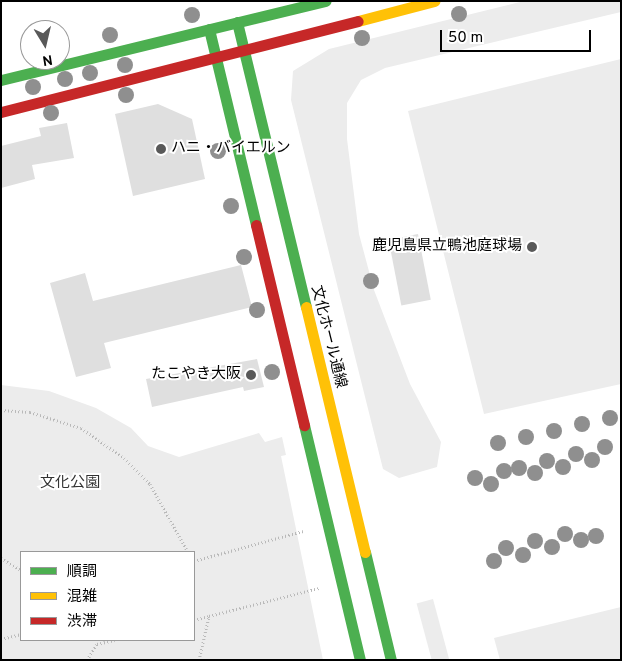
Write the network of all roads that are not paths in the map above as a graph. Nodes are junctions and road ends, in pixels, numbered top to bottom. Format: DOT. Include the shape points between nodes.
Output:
graph roads {
  1 [pos="326,1"];
  2 [pos="434,1"];
  3 [pos="237,22"];
  4 [pos="209,28"];
  5 [pos="244,51"];
  6 [pos="217,59"];
  7 [pos="1,80"];
  8 [pos="1,112"];
  9 [pos="360,660"];
  10 [pos="391,660"];
  1 -- 3 [label="street"];
  2 -- 5 [label="street"];
  3 -- 4 [label="street"];
  3 -- 5 [label="street, 文化ホール通線"];
  4 -- 6 [label="street"];
  4 -- 7 [label="street"];
  5 -- 6 [label="street"];
  5 -- 10 [label="street, 文化ホール通線"];
  6 -- 8 [label="street"];
  6 -- 9 [label="street"];
}
